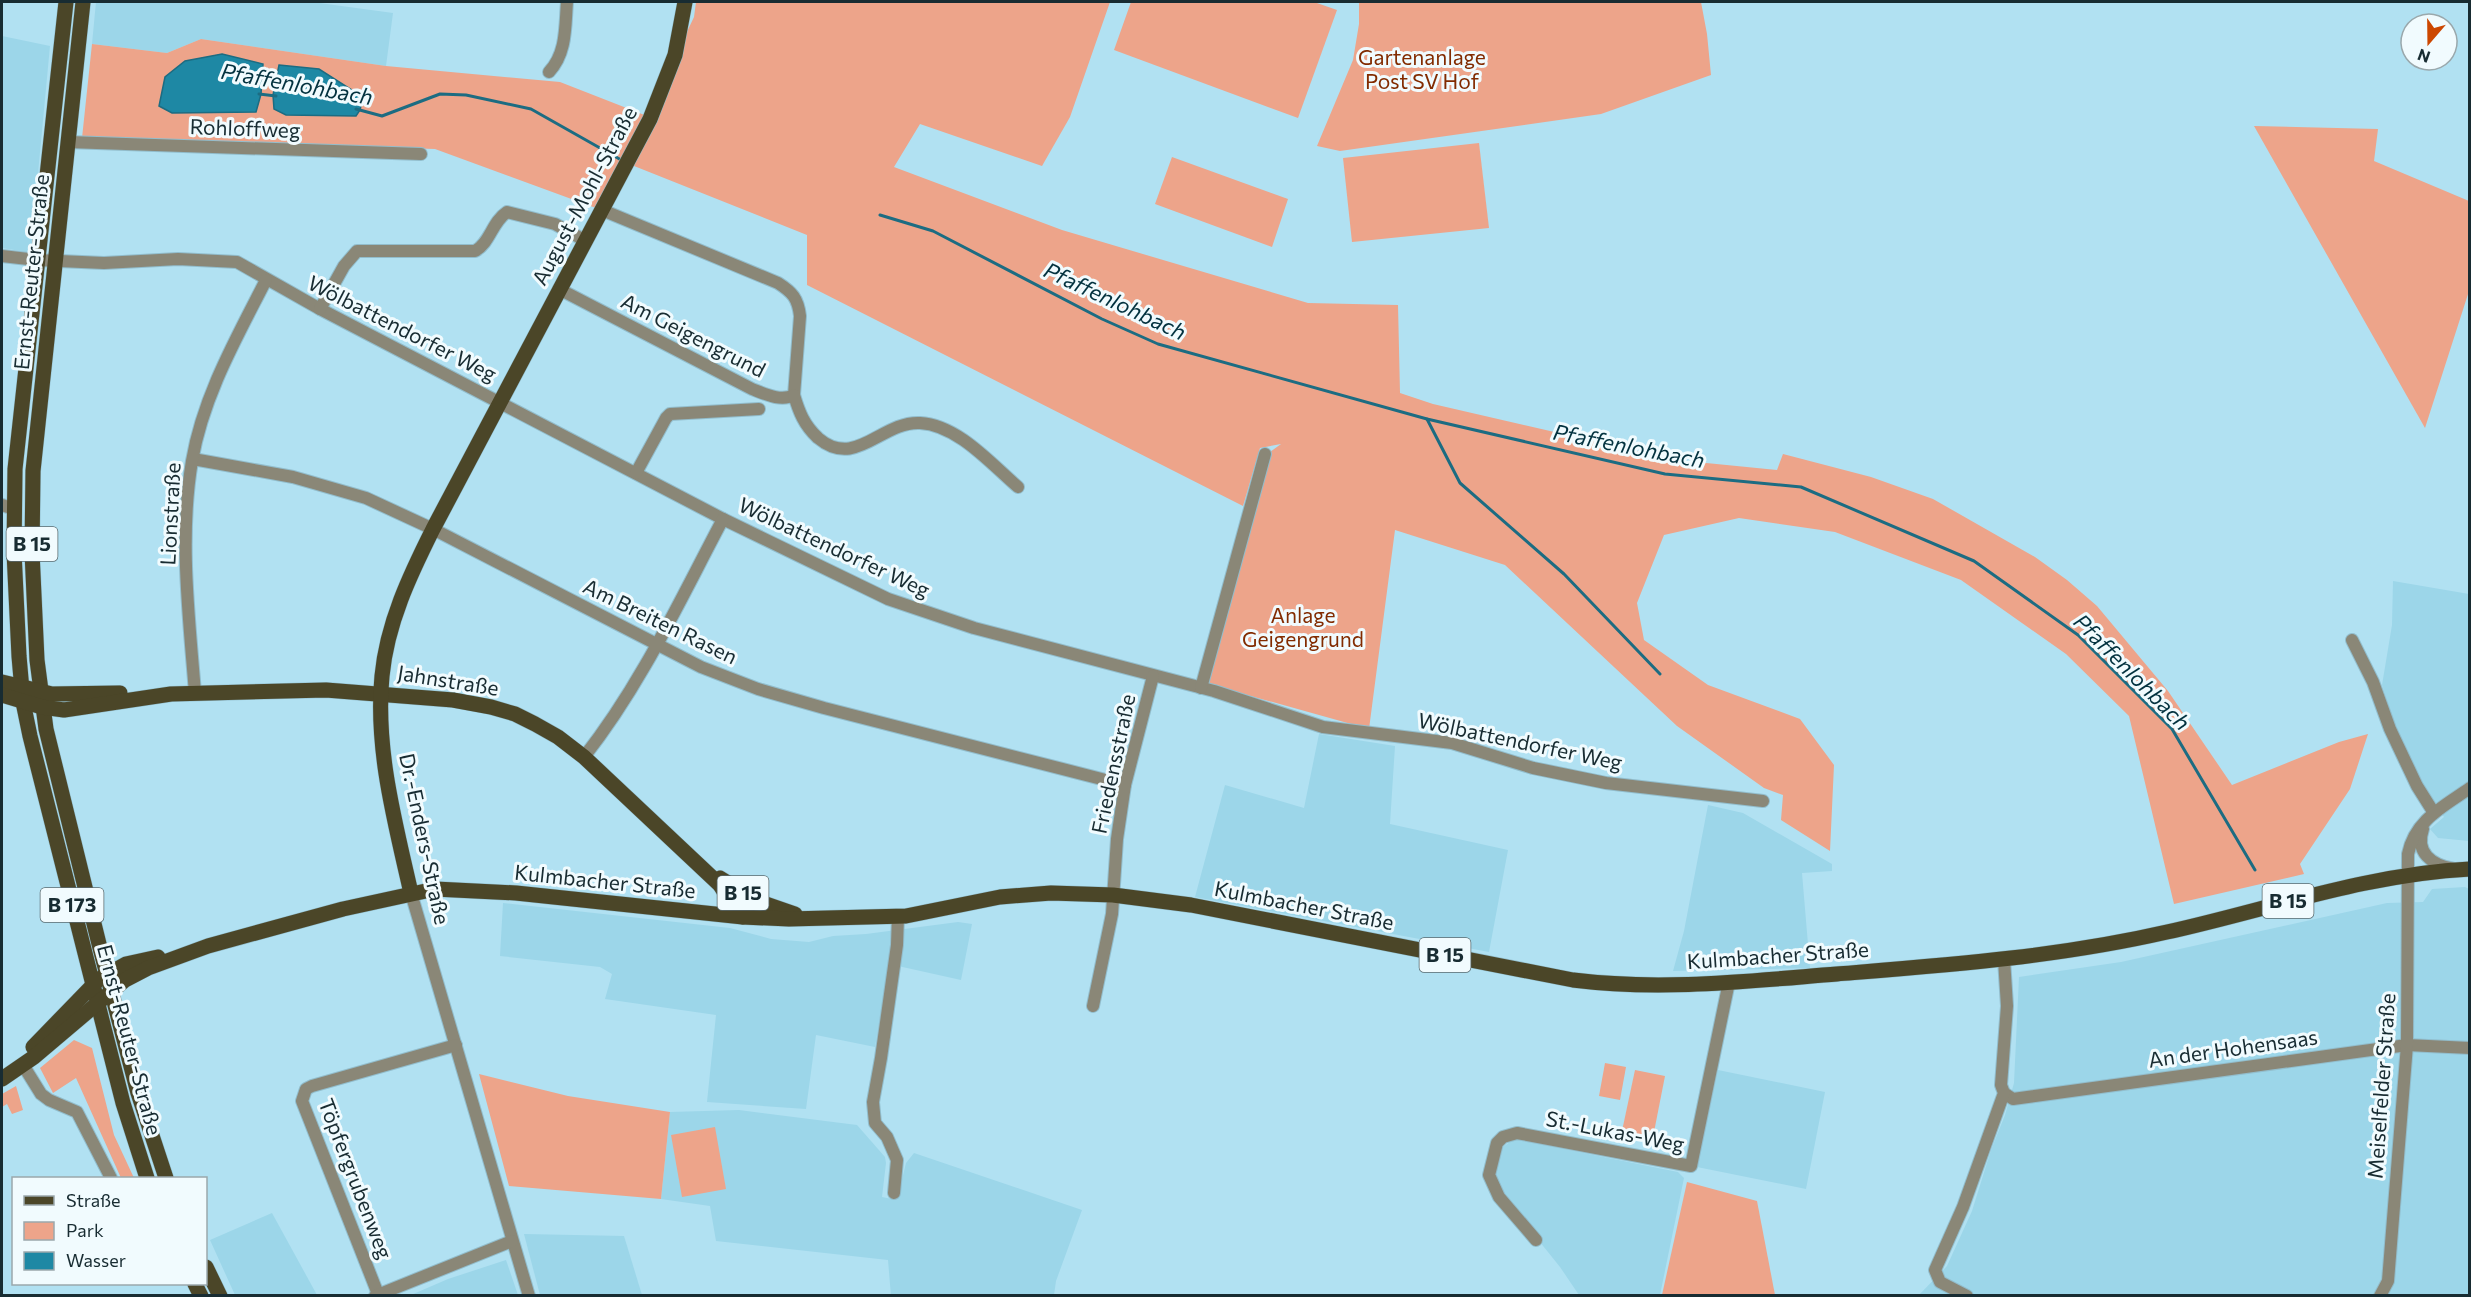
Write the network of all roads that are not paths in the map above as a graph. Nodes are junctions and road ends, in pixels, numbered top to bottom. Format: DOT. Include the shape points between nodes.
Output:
graph roads {
  1 [pos="66,2"];
  2 [pos="83,2"];
  3 [pos="567,2"];
  4 [pos="685,2"];
  5 [pos="549,72"];
  6 [pos="68,142"];
  7 [pos="421,154"];
  8 [pos="602,210"];
  9 [pos="584,240"];
  10 [pos="2,256"];
  11 [pos="37,260"];
  12 [pos="54,261"];
  13 [pos="266,280"];
  14 [pos="559,289"];
  15 [pos="799,290"];
  16 [pos="799,303"];
  17 [pos="320,309"];
  18 [pos="794,395"];
  19 [pos="501,402"];
  20 [pos="759,409"];
  21 [pos="1264,454"];
  22 [pos="193,459"];
  23 [pos="636,473"];
  24 [pos="1018,487"];
  25 [pos="8,507"];
  26 [pos="723,519"];
  27 [pos="433,529"];
  28 [pos="2352,640"];
  29 [pos="657,644"];
  30 [pos="1153,676"];
  31 [pos="2,682"];
  32 [pos="1202,688"];
  33 [pos="195,693"];
  34 [pos="381,693"];
  35 [pos="22,694"];
  36 [pos="2,695"];
  37 [pos="41,700"];
  38 [pos="584,757"];
  39 [pos="1125,785"];
  40 [pos="2469,788"];
  41 [pos="1763,801"];
  42 [pos="2429,816"];
  43 [pos="681,849"];
  44 [pos="2465,870"];
  45 [pos="2408,876"];
  46 [pos="411,893"];
  47 [pos="1113,895"];
  48 [pos="898,916"];
  49 [pos="743,917"];
  50 [pos="813,919"];
  51 [pos="208,946"];
  52 [pos="2004,959"];
  53 [pos="106,974"];
  54 [pos="1730,982"];
  55 [pos="92,986"];
  56 [pos="111,992"];
  57 [pos="96,1003"];
  58 [pos="1093,1006"];
  59 [pos="456,1045"];
  60 [pos="2407,1046"];
  61 [pos="2469,1048"];
  62 [pos="23,1065"];
  63 [pos="3,1079"];
  64 [pos="2004,1094"];
  65 [pos="111,1177"];
  66 [pos="146,1177"];
  67 [pos="165,1177"];
  68 [pos="894,1193"];
  69 [pos="1536,1240"];
  70 [pos="512,1241"];
  71 [pos="207,1269"];
  72 [pos="377,1295"];
  73 [pos="220,1296"];
  74 [pos="529,1296"];
  75 [pos="1967,1296"];
  76 [pos="2380,1296"];
  1 -- 11 [label="main road, Ernst-Reuter-Straße / B 15"];
  2 -- 6 [label="main road, Ernst-Reuter-Straße / B 15"];
  3 -- 5 [label="street" via="563,50"];
  4 -- 8 [label="main road, August-Mohl-Straße" via="675,55 654,108"];
  6 -- 7 [label="street, Rohloffweg"];
  6 -- 12 [label="main road, Ernst-Reuter-Straße / B 15"];
  8 -- 9 [label="main road, August-Mohl-Straße"];
  8 -- 16 [label="street" via="778,283 793,292"];
  9 -- 14 [label="main road, August-Mohl-Straße"];
  9 -- 17 [label="street" via="555,224 507,212 500,216 482,248 475,251 357,251"];
  10 -- 11 [label="street, Wölbattendorfer Weg"];
  11 -- 12 [label="street, Wölbattendorfer Weg"];
  11 -- 25 [label="main road, Ernst-Reuter-Straße / B 15"];
  12 -- 13 [label="street, Wölbattendorfer Weg" via="237,262"];
  12 -- 37 [label="main road, Ernst-Reuter-Straße / B 15" via="32,497 33,600"];
  13 -- 17 [label="street, Wölbattendorfer Weg"];
  13 -- 22 [label="street, Lionstraße" via="209,400"];
  14 -- 18 [label="street, Am Geigengrund" via="752,389 779,397"];
  14 -- 19 [label="main road, August-Mohl-Straße"];
  15 -- 16 [label="street, Am Geigengrund"];
  16 -- 18 [label="street, Am Geigengrund"];
  17 -- 19 [label="street, Wölbattendorfer Weg"];
  18 -- 24 [label="street" via="799,415 812,432 836,449 864,445 895,428 920,423 954,434"];
  19 -- 23 [label="street, Wölbattendorfer Weg"];
  19 -- 27 [label="main road, Dr.-Enders-Straße"];
  20 -- 23 [label="street, Am Geigengrund" via="670,414"];
  21 -- 32 [label="street"];
  22 -- 27 [label="street, Am Breiten Rasen" via="293,477 366,498"];
  22 -- 33 [label="street, Lionstraße" via="186,543"];
  23 -- 26 [label="street, Wölbattendorfer Weg"];
  25 -- 35 [label="main road, Ernst-Reuter-Straße / B 15"];
  26 -- 29 [label="street"];
  26 -- 30 [label="street, Wölbattendorfer Weg" via="888,599 974,628"];
  27 -- 29 [label="street, Am Breiten Rasen"];
  27 -- 34 [label="main road, Dr.-Enders-Straße" via="395,618"];
  28 -- 42 [label="street"];
  29 -- 38 [label="street" via="618,711"];
  29 -- 39 [label="street, Am Breiten Rasen" via="721,675 798,701"];
  30 -- 32 [label="street, Wölbattendorfer Weg"];
  30 -- 39 [label="street, Friedensstraße"];
  31 -- 35 [label="main road"];
  32 -- 41 [label="street, Wölbattendorfer Weg" via="1323,727 1452,743 1533,768 1606,783"];
  33 -- 34 [label="main road, Jahnstraße / B 15"];
  33 -- 37 [label="main road, Jahnstraße / B 15" via="67,709"];
  34 -- 38 [label="main road, Jahnstraße / B 15" via="453,700 515,714 558,736"];
  34 -- 46 [label="main road, Dr.-Enders-Straße" via="388,787"];
  35 -- 36 [label="main road"];
  35 -- 37 [label="main road, B 15"];
  35 -- 55 [label="main road, Ernst-Reuter-Straße / B 173"];
  37 -- 53 [label="main road, Ernst-Reuter-Straße / B 173"];
  38 -- 43 [label="main road, Jahnstraße / B 15"];
  39 -- 47 [label="street, Friedensstraße"];
  40 -- 42 [label="street"];
  42 -- 44 [label="street, Kulmbacher Straße" via="2420,837 2424,855 2436,863"];
  42 -- 45 [label="street, Meiselfelder Straße" via="2411,842"];
  43 -- 49 [label="main road, Jahnstraße / B 15" via="719,884 735,913"];
  43 -- 50 [label="main road, B 15" via="747,896"];
  44 -- 45 [label="main road, Kulmbacher Straße / B 15"];
  45 -- 52 [label="main road, Kulmbacher Straße / B 15" via="2262,907 2169,932"];
  45 -- 60 [label="street, Meiselfelder Straße"];
  46 -- 49 [label="main road, Kulmbacher Straße" via="461,889"];
  46 -- 51 [label="main road, Kulmbacher Straße"];
  46 -- 59 [label="street, Dr.-Enders-Straße"];
  47 -- 48 [label="main road, Kulmbacher Straße / B 15" via="1051,893 1000,897"];
  47 -- 54 [label="main road, Kulmbacher Straße / B 15" via="1191,905 1573,980 1631,985"];
  47 -- 58 [label="street, Friedensstraße"];
  48 -- 50 [label="main road, Kulmbacher Straße / B 15"];
  48 -- 68 [label="street" via="873,1102 875,1122 897,1160"];
  49 -- 50 [label="main road, Kulmbacher Straße / B 15"];
  51 -- 53 [label="main road, Kulmbacher Straße" via="126,964"];
  51 -- 56 [label="main road, Kulmbacher Straße" via="148,968"];
  52 -- 54 [label="main road, Kulmbacher Straße / B 15"];
  52 -- 64 [label="street"];
  53 -- 55 [label="main road, Kulmbacher Straße"];
  53 -- 56 [label="main road, Ernst-Reuter-Straße / B 173"];
  54 -- 69 [label="street, St.-Lukas-Weg" via="1691,1166 1517,1133 1497,1143 1489,1175 1493,1188"];
  55 -- 57 [label="main road, Ernst-Reuter-Straße / B 173"];
  55 -- 63 [label="main road, Kulmbacher Straße"];
  56 -- 57 [label="main road, Kulmbacher Straße"];
  56 -- 67 [label="main road, Ernst-Reuter-Straße / B 173"];
  57 -- 62 [label="main road, Kulmbacher Straße"];
  57 -- 66 [label="main road, Ernst-Reuter-Straße / B 173"];
  59 -- 70 [label="street, Dr.-Enders-Straße"];
  59 -- 72 [label="street, Töpfergrubenweg" via="312,1086 303,1094 302,1101"];
  60 -- 61 [label="street, An der Hohensaas"];
  60 -- 64 [label="street, An der Hohensaas" via="2013,1099"];
  60 -- 76 [label="street, Meiselfelder Straße" via="2388,1281"];
  62 -- 63 [label="main road, Kulmbacher Straße"];
  62 -- 65 [label="street" via="41,1094 77,1112 105,1153"];
  64 -- 75 [label="street" via="1963,1207 1935,1270 1940,1282"];
  70 -- 72 [label="street"];
  70 -- 74 [label="street, Dr.-Enders-Straße"];
  71 -- 73 [label="main road"];
}
